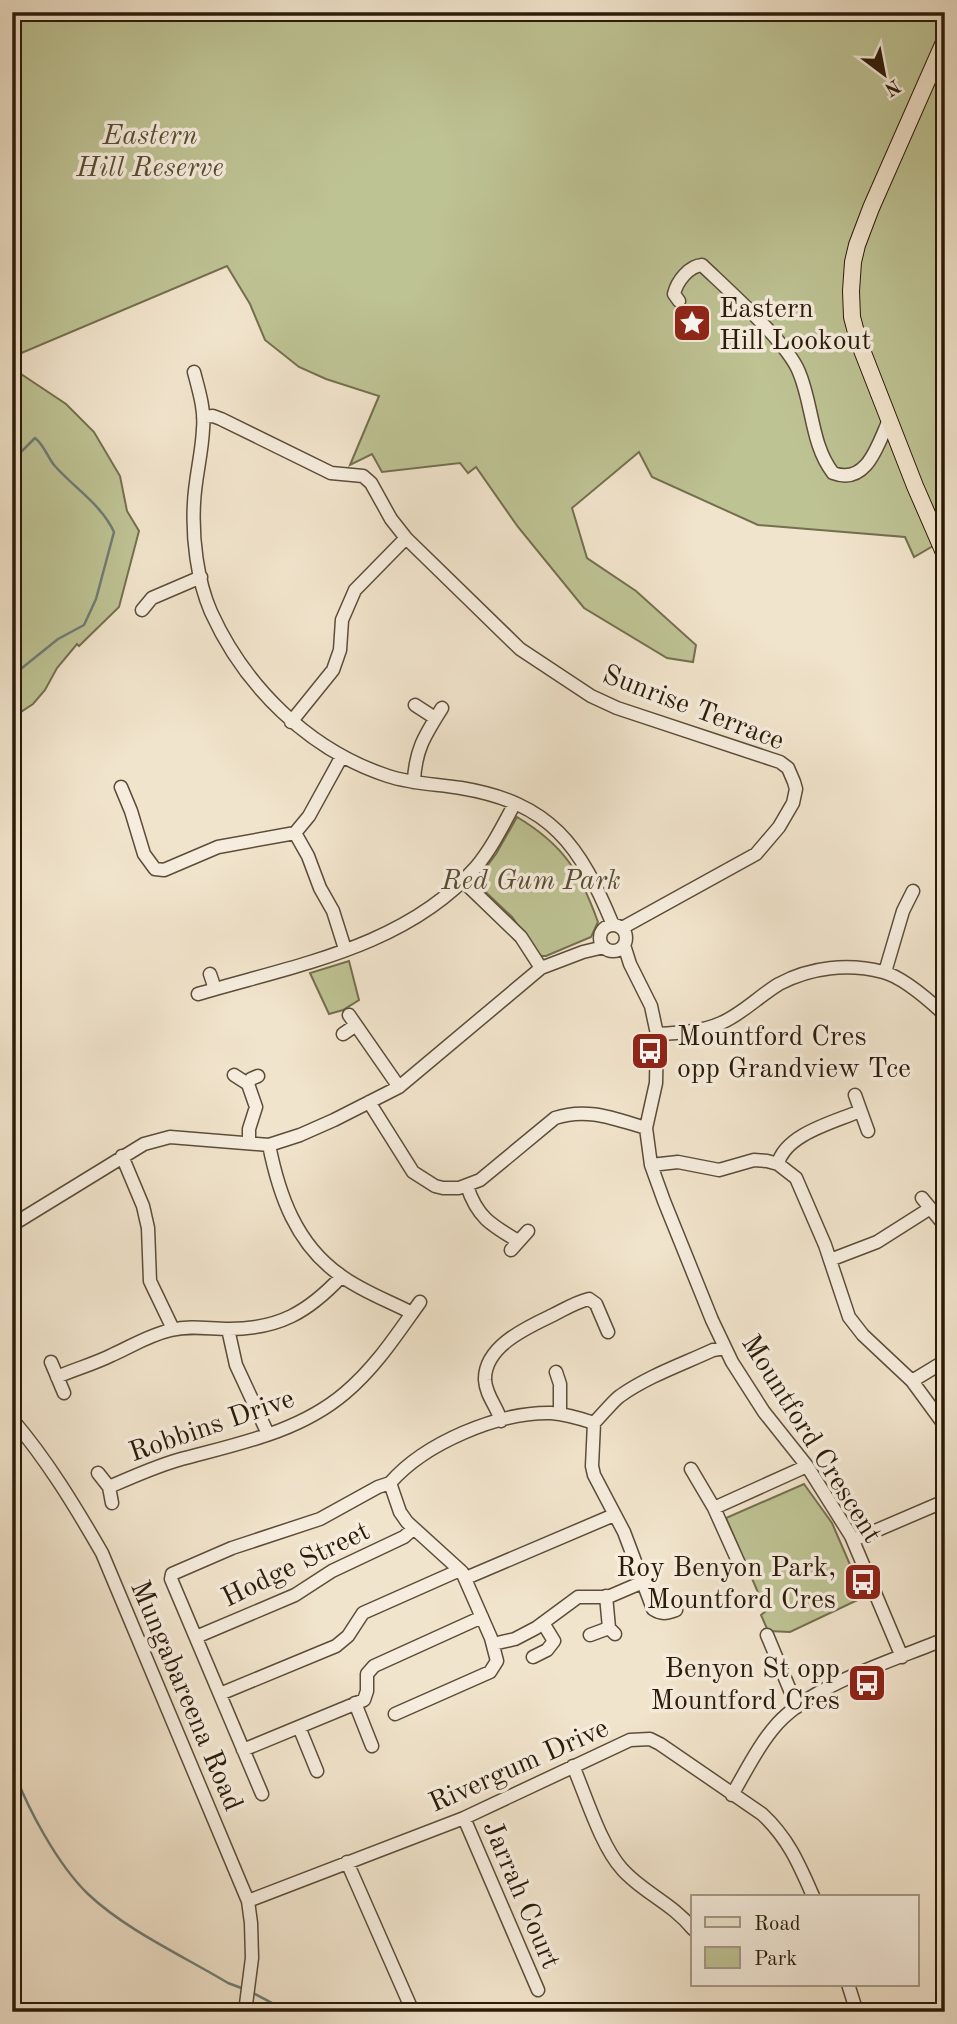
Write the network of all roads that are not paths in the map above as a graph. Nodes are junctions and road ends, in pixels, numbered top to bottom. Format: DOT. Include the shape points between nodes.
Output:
graph roads {
  1 [pos="945,40"];
  2 [pos="679,301"];
  3 [pos="194,372"];
  4 [pos="203,417"];
  5 [pos="889,420"];
  6 [pos="406,538"];
  7 [pos="945,554"];
  8 [pos="201,577"];
  9 [pos="142,586"];
  10 [pos="152,598"];
  11 [pos="142,610"];
  12 [pos="415,705"];
  13 [pos="291,722"];
  14 [pos="342,756"];
  15 [pos="414,782"];
  16 [pos="121,788"];
  17 [pos="141,795"];
  18 [pos="127,801"];
  19 [pos="515,803"];
  20 [pos="295,833"];
  21 [pos="463,881"];
  22 [pos="913,891"];
  23 [pos="613,937"];
  24 [pos="345,949"];
  25 [pos="541,968"];
  26 [pos="885,972"];
  27 [pos="210,974"];
  28 [pos="215,989"];
  29 [pos="198,995"];
  30 [pos="945,1015"];
  31 [pos="343,1034"];
  32 [pos="657,1034"];
  33 [pos="234,1075"];
  34 [pos="399,1087"];
  35 [pos="855,1096"];
  36 [pos="369,1102"];
  37 [pos="860,1111"];
  38 [pos="646,1128"];
  39 [pos="868,1132"];
  40 [pos="249,1143"];
  41 [pos="269,1145"];
  42 [pos="122,1156"];
  43 [pos="778,1164"];
  44 [pos="651,1165"];
  45 [pos="467,1186"];
  46 [pos="922,1198"];
  47 [pos="929,1209"];
  48 [pos="12,1225"];
  49 [pos="945,1226"];
  50 [pos="527,1231"];
  51 [pos="830,1260"];
  52 [pos="341,1277"];
  53 [pos="173,1329"];
  54 [pos="228,1329"];
  55 [pos="608,1332"];
  56 [pos="725,1348"];
  57 [pos="945,1361"];
  58 [pos="51,1362"];
  59 [pos="555,1373"];
  60 [pos="57,1377"];
  61 [pos="912,1381"];
  62 [pos="64,1393"];
  63 [pos="560,1414"];
  64 [pos="12,1419"];
  65 [pos="501,1421"];
  66 [pos="594,1423"];
  67 [pos="945,1426"];
  68 [pos="268,1434"];
  69 [pos="807,1466"];
  70 [pos="691,1469"];
  71 [pos="98,1473"];
  72 [pos="390,1483"];
  73 [pos="109,1487"];
  74 [pos="945,1500"];
  75 [pos="112,1503"];
  76 [pos="713,1508"];
  77 [pos="614,1516"];
  78 [pos="413,1529"];
  79 [pos="854,1540"];
  80 [pos="735,1554"];
  81 [pos="722,1560"];
  82 [pos="741,1568"];
  83 [pos="463,1574"];
  84 [pos="643,1582"];
  85 [pos="606,1596"];
  86 [pos="676,1610"];
  87 [pos="482,1617"];
  88 [pos="544,1623"];
  89 [pos="590,1635"];
  90 [pos="783,1636"];
  91 [pos="196,1637"];
  92 [pos="945,1639"];
  93 [pos="493,1644"];
  94 [pos="533,1657"];
  95 [pos="902,1657"];
  96 [pos="220,1694"];
  97 [pos="355,1703"];
  98 [pos="797,1707"];
  99 [pos="394,1714"];
  100 [pos="299,1727"];
  101 [pos="372,1746"];
  102 [pos="243,1750"];
  103 [pos="573,1766"];
  104 [pos="317,1771"];
  105 [pos="262,1794"];
  106 [pos="732,1795"];
  107 [pos="464,1818"];
  108 [pos="347,1862"];
  109 [pos="813,1895"];
  110 [pos="248,1901"];
  111 [pos="691,1927"];
  112 [pos="849,1986"];
  113 [pos="538,1990"];
  114 [pos="245,2006"];
  115 [pos="414,2012"];
  116 [pos="852,2012"];
  1 -- 5 [label="main road" via="868,216 853,262 852,317"];
  2 -- 5 [label="street" via="676,287 690,270 702,265 765,328 799,371 821,451 833,474 846,477 861,472"];
  3 -- 4 [label="street, Mountford Crescent"];
  4 -- 6 [label="street, Sunrise Terrace" via="213,416 331,473 363,476"];
  4 -- 8 [label="street, Mountford Crescent" via="194,505"];
  5 -- 7 [label="main road"];
  6 -- 13 [label="street" via="355,590 342,620 333,670"];
  6 -- 23 [label="street, Sunrise Terrace" via="520,649 591,696 788,768 796,789 793,803 756,854"];
  8 -- 10 [label="street"];
  8 -- 13 [label="street, Mountford Crescent" via="210,610 229,648"];
  9 -- 10 [label="street"];
  10 -- 11 [label="street"];
  12 -- 15 [label="street" via="439,713 422,741"];
  13 -- 14 [label="street, Mountford Crescent"];
  14 -- 15 [label="street, Mountford Crescent"];
  14 -- 20 [label="street"];
  15 -- 19 [label="street, Mountford Crescent" via="490,794"];
  16 -- 18 [label="street"];
  17 -- 18 [label="street"];
  18 -- 20 [label="street" via="144,854 155,869 164,870 218,846"];
  19 -- 21 [label="street" via="490,848"];
  19 -- 23 [label="street, Mountford Crescent" via="540,816 570,842 604,903"];
  20 -- 24 [label="street" via="333,911"];
  21 -- 24 [label="street" via="412,920"];
  21 -- 25 [label="street" via="521,937"];
  22 -- 26 [label="street"];
  23 -- 25 [label="street, Sunrise Terrace"];
  23 -- 32 [label="street, Mountford Crescent" via="651,1006"];
  24 -- 28 [label="street"];
  25 -- 34 [label="street, Sunrise Terrace"];
  26 -- 30 [label="street"];
  26 -- 32 [label="street" via="852,967 808,972 780,984 723,1022"];
  27 -- 28 [label="street"];
  28 -- 29 [label="street"];
  31 -- 34 [label="street" via="353,1020"];
  32 -- 38 [label="street, Mountford Crescent" via="656,1083"];
  33 -- 40 [label="street" via="253,1080 256,1107"];
  34 -- 36 [label="street, Sunrise Terrace"];
  35 -- 37 [label="street"];
  36 -- 41 [label="street, Sunrise Terrace"];
  36 -- 45 [label="street" via="420,1179 443,1188"];
  37 -- 39 [label="street"];
  37 -- 43 [label="street" via="799,1137 784,1150"];
  38 -- 44 [label="street, Mountford Crescent"];
  38 -- 45 [label="street" via="592,1113 569,1113 555,1118"];
  40 -- 41 [label="street"];
  40 -- 42 [label="street" via="170,1138 144,1144"];
  41 -- 52 [label="street, Robbins Drive" via="281,1194 296,1224 322,1261"];
  42 -- 48 [label="street"];
  42 -- 53 [label="street" via="148,1228 150,1281"];
  43 -- 44 [label="street" via="754,1160 719,1170 678,1162"];
  43 -- 51 [label="street" via="800,1185"];
  44 -- 56 [label="street, Mountford Crescent"];
  45 -- 50 [label="street" via="486,1220 514,1246"];
  46 -- 47 [label="street"];
  47 -- 49 [label="street"];
  47 -- 51 [label="street" via="877,1242"];
  51 -- 61 [label="street" via="852,1322"];
  52 -- 54 [label="street" via="310,1307 280,1323"];
  52 -- 68 [label="street, Robbins Drive" via="416,1308 374,1365 344,1394 307,1418"];
  53 -- 54 [label="street"];
  53 -- 60 [label="street"];
  54 -- 68 [label="street" via="236,1365"];
  55 -- 65 [label="street" via="596,1304 589,1299 507,1341 493,1357 485,1378"];
  56 -- 66 [label="street" via="637,1386 617,1398"];
  56 -- 69 [label="street, Mountford Crescent" via="764,1412"];
  57 -- 61 [label="street"];
  58 -- 60 [label="street"];
  59 -- 63 [label="street" via="560,1384"];
  60 -- 62 [label="street"];
  61 -- 67 [label="street"];
  63 -- 65 [label="street"];
  63 -- 66 [label="street"];
  64 -- 110 [label="street, Mungabareena Road" via="72,1502 102,1553"];
  65 -- 72 [label="street" via="449,1439"];
  66 -- 77 [label="street" via="592,1466"];
  68 -- 73 [label="street, Robbins Drive"];
  69 -- 76 [label="street"];
  69 -- 79 [label="street, Mountford Crescent"];
  70 -- 76 [label="street" via="691,1484"];
  71 -- 73 [label="street, Robbins Drive"];
  72 -- 78 [label="street" via="400,1511"];
  72 -- 91 [label="street" via="320,1519 172,1574"];
  73 -- 75 [label="street, Robbins Drive"];
  74 -- 79 [label="street"];
  76 -- 80 [label="street"];
  77 -- 83 [label="street"];
  77 -- 84 [label="street"];
  78 -- 83 [label="street"];
  78 -- 91 [label="street, Hodge Street" via="295,1595"];
  79 -- 95 [label="street, Mountford Crescent"];
  80 -- 81 [label="street"];
  80 -- 82 [label="street"];
  83 -- 87 [label="street"];
  83 -- 96 [label="street" via="363,1612 336,1646"];
  84 -- 85 [label="street"];
  84 -- 86 [label="street" via="653,1609 667,1614"];
  85 -- 88 [label="street" via="578,1597"];
  85 -- 89 [label="street" via="612,1631"];
  87 -- 93 [label="street"];
  87 -- 97 [label="street" via="374,1666 367,1674 364,1700"];
  88 -- 93 [label="street" via="515,1639"];
  88 -- 94 [label="street" via="554,1641"];
  90 -- 98 [label="street" via="768,1638"];
  91 -- 96 [label="street"];
  92 -- 95 [label="street"];
  93 -- 99 [label="street" via="497,1661 490,1672"];
  95 -- 98 [label="street" via="830,1687"];
  96 -- 102 [label="street"];
  97 -- 100 [label="street"];
  97 -- 101 [label="street"];
  98 -- 106 [label="street" via="768,1735"];
  100 -- 102 [label="street"];
  100 -- 104 [label="street"];
  102 -- 105 [label="street"];
  103 -- 106 [label="street, Rivergum Drive" via="630,1740 650,1739"];
  103 -- 107 [label="street, Rivergum Drive"];
  103 -- 111 [label="street" via="620,1867"];
  106 -- 109 [label="street, Rivergum Drive" via="762,1814 785,1838"];
  107 -- 108 [label="street, Rivergum Drive"];
  107 -- 113 [label="street, Jarrah Court"];
  108 -- 110 [label="street, Rivergum Drive"];
  108 -- 115 [label="street"];
  110 -- 114 [label="street, Mungabareena Road" via="250,1979"];
  112 -- 116 [label="street"];
}
